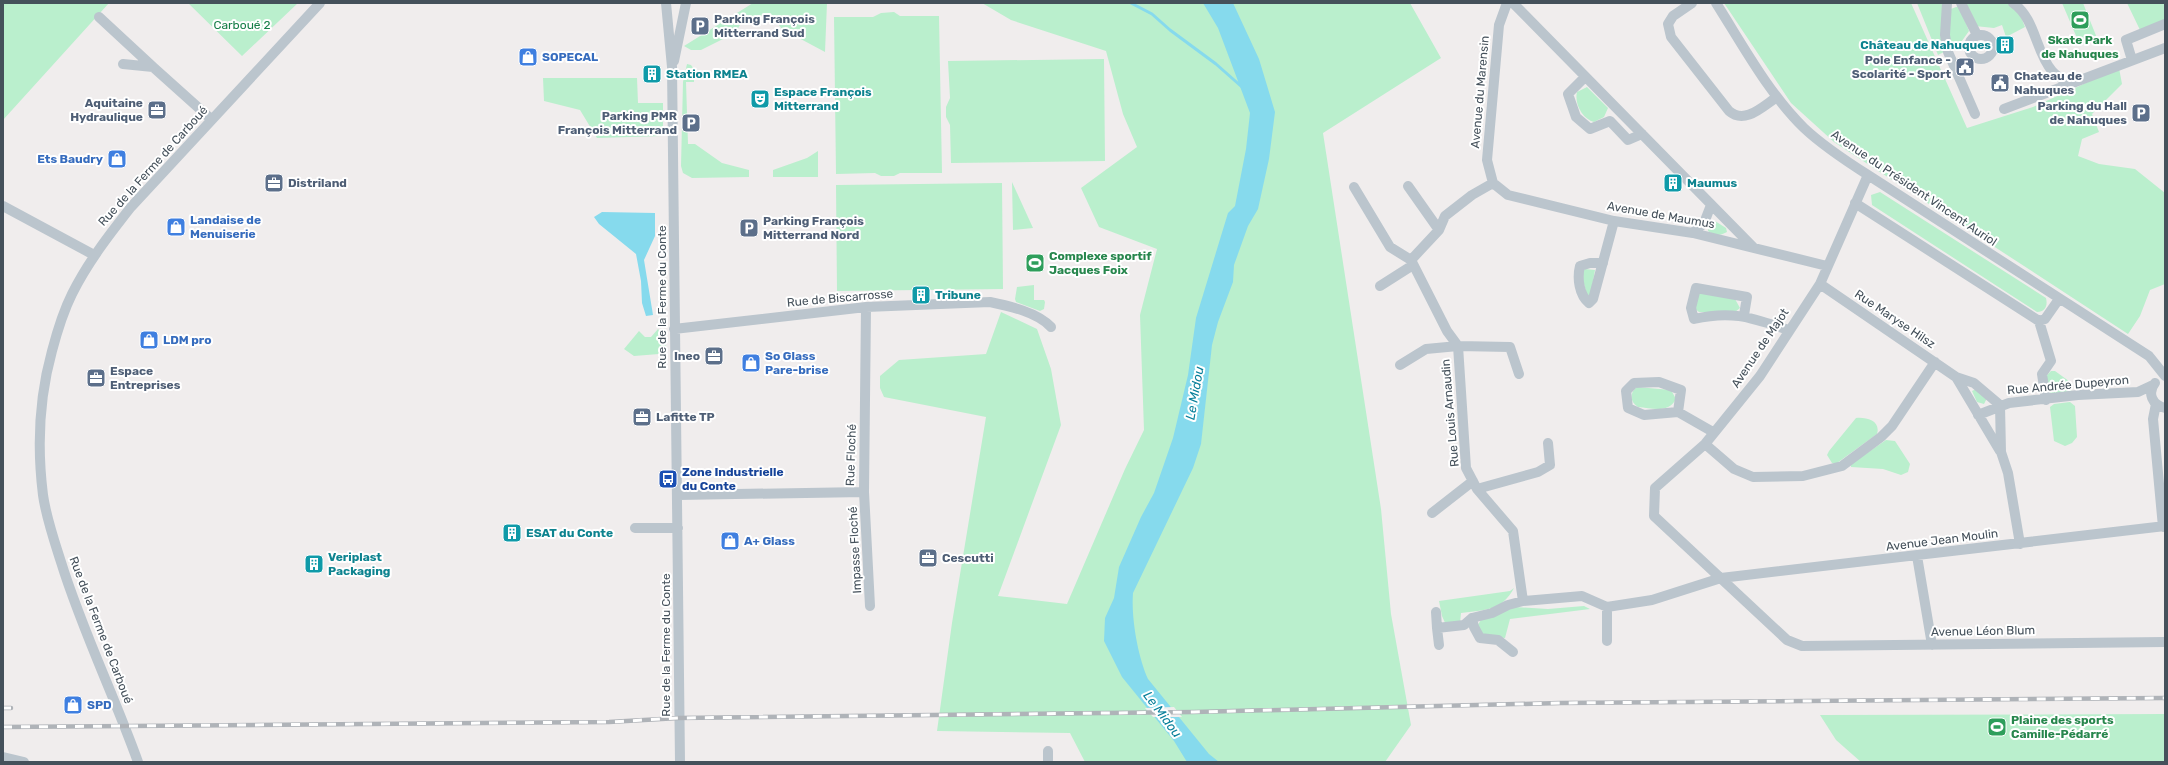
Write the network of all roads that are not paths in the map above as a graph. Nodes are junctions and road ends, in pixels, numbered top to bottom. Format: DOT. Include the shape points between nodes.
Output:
graph roads {
  1 [pos="320,3"];
  2 [pos="666,3"];
  3 [pos="686,3"];
  4 [pos="1507,3"];
  5 [pos="1513,3"];
  6 [pos="1692,3"];
  7 [pos="1716,3"];
  8 [pos="1947,3"];
  9 [pos="1961,3"];
  10 [pos="2013,3"];
  11 [pos="99,17"];
  12 [pos="2165,24"];
  13 [pos="1977,35"];
  14 [pos="2165,48"];
  15 [pos="2132,60"];
  16 [pos="123,64"];
  17 [pos="153,67"];
  18 [pos="672,67"];
  19 [pos="1586,77"];
  20 [pos="2071,84"];
  21 [pos="1777,97"];
  22 [pos="2004,109"];
  23 [pos="1975,114"];
  24 [pos="211,119"];
  25 [pos="1642,134"];
  26 [pos="1868,175"];
  27 [pos="1494,183"];
  28 [pos="1408,186"];
  29 [pos="1354,187"];
  30 [pos="1855,203"];
  31 [pos="1711,205"];
  32 [pos="3,206"];
  33 [pos="1614,220"];
  34 [pos="1439,230"];
  35 [pos="1693,233"];
  36 [pos="1754,248"];
  37 [pos="94,255"];
  38 [pos="1412,263"];
  39 [pos="1603,263"];
  40 [pos="1827,266"];
  41 [pos="1820,284"];
  42 [pos="1380,286"];
  43 [pos="2059,299"];
  44 [pos="866,307"];
  45 [pos="1744,315"];
  46 [pos="2039,321"];
  47 [pos="1051,327"];
  48 [pos="674,329"];
  49 [pos="1789,330"];
  50 [pos="1458,346"];
  51 [pos="1935,362"];
  52 [pos="1400,365"];
  53 [pos="1519,374"];
  54 [pos="1956,378"];
  55 [pos="2160,380"];
  56 [pos="2138,392"];
  57 [pos="2046,400"];
  58 [pos="2000,405"];
  59 [pos="2159,405"];
  60 [pos="1678,412"];
  61 [pos="1978,415"];
  62 [pos="1713,432"];
  63 [pos="1548,443"];
  64 [pos="1705,444"];
  65 [pos="2001,452"];
  66 [pos="2161,455"];
  67 [pos="1475,485"];
  68 [pos="864,492"];
  69 [pos="678,495"];
  70 [pos="1432,513"];
  71 [pos="2164,526"];
  72 [pos="635,528"];
  73 [pos="678,528"];
  74 [pos="2020,544"];
  75 [pos="1917,556"];
  76 [pos="1721,578"];
  77 [pos="1523,601"];
  78 [pos="870,606"];
  79 [pos="1607,607"];
  80 [pos="1436,612"];
  81 [pos="1472,618"];
  82 [pos="1437,628"];
  83 [pos="1607,641"];
  84 [pos="2165,642"];
  85 [pos="1439,644"];
  86 [pos="1932,645"];
  87 [pos="1513,652"];
  88 [pos="1048,751"];
  89 [pos="3,757"];
  90 [pos="24,762"];
  91 [pos="139,762"];
  92 [pos="680,762"];
  93 [pos="1048,762"];
  1 -- 24 [label="street, Rue de la Ferme de Carboué"];
  2 -- 18 [label="street, Rue de la Ferme du Conte"];
  3 -- 18 [label="street, Rue de la Ferme du Conte"];
  4 -- 27 [label="street, Avenue du Marensin" via="1499,25 1487,160"];
  5 -- 19 [label="street"];
  6 -- 21 [label="street" via="1673,16 1668,24 1671,37 1729,110 1735,116 1746,117"];
  7 -- 21 [label="street, Avenue du Président Vincent Auriol"];
  8 -- 23 [label="street" via="1945,35 1948,52"];
  9 -- 13 [label="street"];
  10 -- 20 [label="street" via="2026,17 2048,64 2058,76"];
  11 -- 17 [label="street"];
  12 -- 15 [label="street" via="2126,40"];
  14 -- 15 [label="street"];
  15 -- 20 [label="street"];
  16 -- 17 [label="street"];
  17 -- 24 [label="street"];
  18 -- 48 [label="street, Rue de la Ferme du Conte"];
  19 -- 25 [label="street"];
  19 -- 25 [label="street" via="1568,94 1576,117 1590,129 1610,121 1628,140"];
  20 -- 22 [label="street"];
  21 -- 26 [label="street, Avenue du Président Vincent Auriol" via="1804,128 1825,146"];
  24 -- 37 [label="street, Rue de la Ferme de Carboué" via="131,207"];
  25 -- 31 [label="street"];
  26 -- 30 [label="street, Avenue de Majot"];
  26 -- 43 [label="street, Avenue du Président Vincent Auriol"];
  27 -- 33 [label="street, Avenue de Maumus" via="1508,195"];
  27 -- 34 [label="street" via="1472,195 1446,216"];
  28 -- 34 [label="street"];
  29 -- 38 [label="street" via="1390,247"];
  30 -- 40 [label="street, Avenue de Majot"];
  30 -- 46 [label="street"];
  31 -- 35 [label="street" via="1704,223"];
  31 -- 36 [label="street"];
  32 -- 37 [label="street"];
  33 -- 35 [label="street, Avenue de Maumus"];
  33 -- 39 [label="street"];
  34 -- 38 [label="street"];
  35 -- 36 [label="street, Avenue de Maumus"];
  36 -- 40 [label="street, Avenue de Maumus"];
  37 -- 91 [label="street, Rue de la Ferme de Carboué" via="61,320 46,371 39,449 43,496 76,608"];
  38 -- 42 [label="street"];
  38 -- 50 [label="street, Rue Louis Arnaudin" via="1447,331"];
  40 -- 41 [label="street, Avenue de Majot"];
  41 -- 49 [label="street, Avenue de Majot"];
  41 -- 51 [label="street, Rue Maryse Hilsz"];
  43 -- 46 [label="street" via="2045,319"];
  43 -- 55 [label="street, Avenue du Président Vincent Auriol" via="2148,356"];
  44 -- 47 [label="street, Rue de Biscarrosse" via="990,302 1009,306 1046,322"];
  44 -- 48 [label="street, Rue de Biscarrosse"];
  44 -- 68 [label="street, Rue Floché"];
  45 -- 45 [label="street" via="1694,318 1691,308 1696,288 1747,296"];
  45 -- 49 [label="street"];
  46 -- 57 [label="street" via="2051,361 2042,374"];
  48 -- 69 [label="street, Rue de la Ferme du Conte"];
  49 -- 62 [label="street, Avenue de Majot" via="1760,376"];
  50 -- 52 [label="street" via="1426,349"];
  50 -- 53 [label="street" via="1510,347"];
  50 -- 67 [label="street, Rue Louis Arnaudin" via="1466,468"];
  51 -- 54 [label="street, Rue Maryse Hilsz"];
  51 -- 64 [label="street" via="1892,426 1842,466 1803,476 1753,477 1734,469"];
  54 -- 58 [label="street, Rue Maryse Hilsz" via="1974,383"];
  54 -- 61 [label="street, Rue Maryse Hilsz"];
  55 -- 56 [label="street, Rue Andrée Dupeyron"];
  55 -- 59 [label="street"];
  56 -- 57 [label="street, Rue Andrée Dupeyron" via="2078,395"];
  56 -- 59 [label="street, Rue Andrée Dupeyron"];
  57 -- 58 [label="street, Rue Andrée Dupeyron"];
  58 -- 61 [label="street, Rue Andrée Dupeyron"];
  58 -- 65 [label="street, Rue Maryse Hilsz"];
  59 -- 66 [label="street" via="2153,420"];
  60 -- 60 [label="street" via="1644,415 1628,408 1626,391 1634,382 1659,382 1681,390"];
  60 -- 62 [label="street"];
  61 -- 65 [label="street, Rue Maryse Hilsz"];
  62 -- 64 [label="street, Avenue de Majot"];
  63 -- 67 [label="street" via="1550,464 1538,472"];
  64 -- 76 [label="street, Avenue de Majot" via="1655,488 1654,516"];
  65 -- 74 [label="street, Rue Maryse Hilsz" via="2008,473"];
  66 -- 71 [label="street"];
  67 -- 70 [label="street"];
  67 -- 77 [label="street, Rue Louis Arnaudin" via="1513,531"];
  68 -- 69 [label="street, Rue Floché"];
  68 -- 78 [label="street, Impasse Floché"];
  69 -- 73 [label="street, Rue de la Ferme du Conte"];
  71 -- 74 [label="street, Avenue Jean Moulin"];
  72 -- 73 [label="street"];
  73 -- 92 [label="street, Rue de la Ferme du Conte"];
  74 -- 75 [label="street, Avenue Jean Moulin"];
  75 -- 76 [label="street, Avenue Jean Moulin"];
  75 -- 86 [label="street"];
  76 -- 79 [label="street, Avenue Jean Moulin" via="1652,600"];
  76 -- 86 [label="street, Avenue Léon Blum" via="1787,640 1802,646"];
  77 -- 79 [label="street" via="1582,596"];
  77 -- 81 [label="street"];
  79 -- 83 [label="street"];
  80 -- 82 [label="street"];
  81 -- 82 [label="street" via="1464,625"];
  81 -- 87 [label="street" via="1480,638 1498,640"];
  82 -- 85 [label="street"];
  84 -- 86 [label="street, Avenue Léon Blum"];
  88 -- 93 [label="street"];
  89 -- 90 [label="street"];
}
